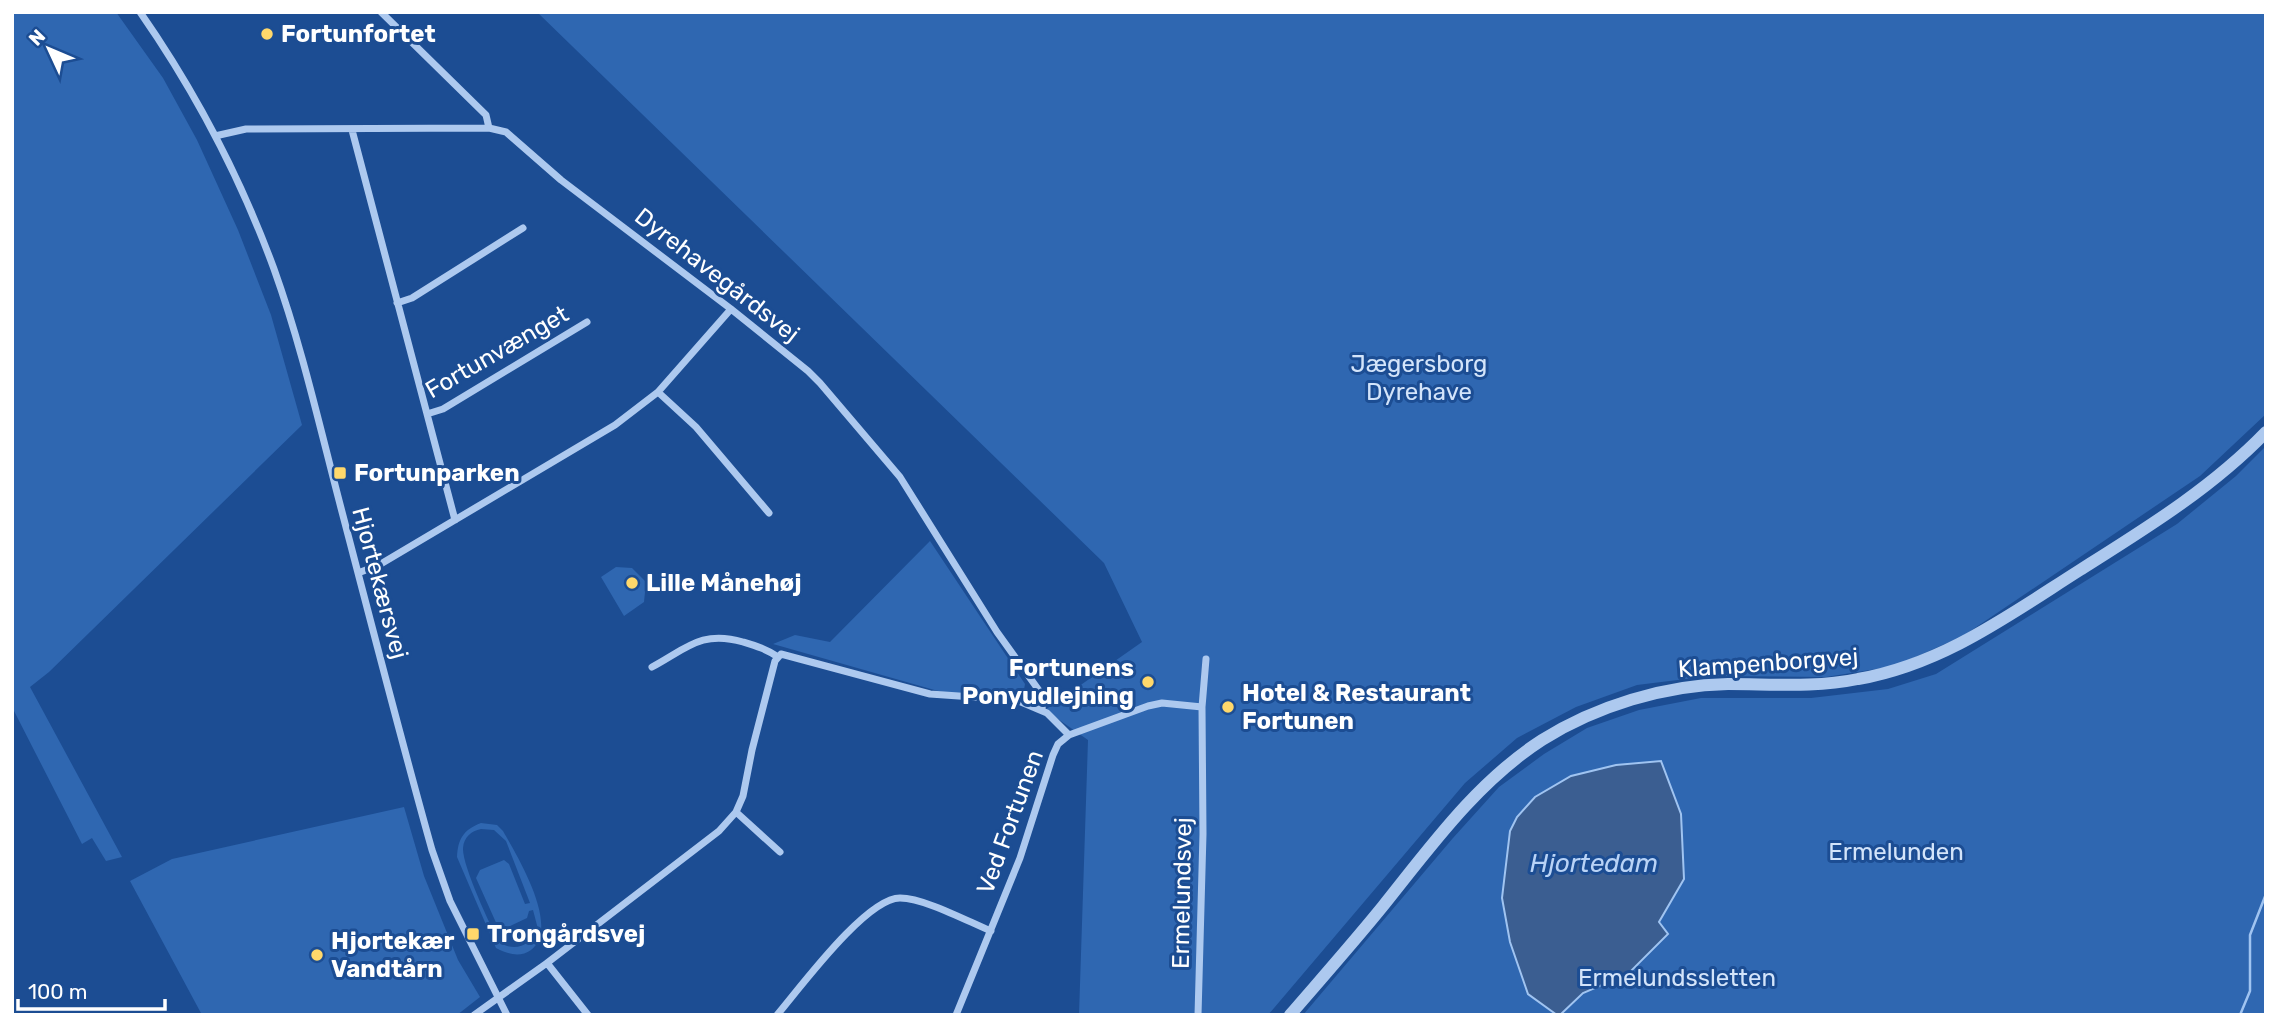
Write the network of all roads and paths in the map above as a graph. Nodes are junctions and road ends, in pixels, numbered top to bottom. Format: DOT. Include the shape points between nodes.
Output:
graph roads {
  1 [pos="140,12"];
  2 [pos="381,12"];
  3 [pos="489,128"];
  4 [pos="352,130"];
  5 [pos="215,136"];
  6 [pos="523,228"];
  7 [pos="397,303"];
  8 [pos="731,309"];
  9 [pos="587,322"];
  10 [pos="658,392"];
  11 [pos="427,414"];
  12 [pos="2266,432"];
  13 [pos="769,513"];
  14 [pos="455,520"];
  15 [pos="358,573"];
  16 [pos="778,657"];
  17 [pos="1206,659"];
  18 [pos="652,667"];
  19 [pos="1202,707"];
  20 [pos="1042,710"];
  21 [pos="1069,735"];
  22 [pos="736,812"];
  23 [pos="780,852"];
  24 [pos="991,931"];
  25 [pos="547,962"];
  26 [pos="497,997"];
  27 [pos="474,1015"];
  28 [pos="507,1015"];
  29 [pos="588,1015"];
  30 [pos="777,1015"];
  31 [pos="956,1015"];
  32 [pos="1198,1015"];
  33 [pos="1290,1015"];
  1 -- 5 [label="street, Hjortekærsvej"];
  2 -- 3 [label="street" via="486,115"];
  3 -- 4 [label="street, Dyrehavegårdsvej"];
  3 -- 8 [label="street, Dyrehavegårdsvej" via="506,132 561,180"];
  4 -- 5 [label="street, Dyrehavegårdsvej" via="246,129"];
  4 -- 7 [label="street, Fortunvænget"];
  5 -- 15 [label="street, Hjortekærsvej" via="250,210 291,320"];
  6 -- 7 [label="street"];
  7 -- 11 [label="street, Fortunvænget"];
  8 -- 10 [label="street"];
  8 -- 20 [label="street, Dyrehavegårdsvej" via="808,371 900,477 997,632 1043,696"];
  9 -- 11 [label="street, Fortunvænget" via="443,409"];
  10 -- 13 [label="street" via="706,437"];
  10 -- 14 [label="street" via="615,425"];
  11 -- 14 [label="street, Fortunvænget"];
  12 -- 33 [label="street, Klampenborgvej" via="2166,515 1972,639 1937,656 1856,680 1807,685 1725,684 1656,694 1617,704 1542,740 1484,786 1449,823"];
  14 -- 15 [label="street"];
  15 -- 26 [label="street, Hjortekærsvej" via="432,850 450,901"];
  16 -- 18 [label="street" via="764,648 714,637"];
  16 -- 20 [label="street" via="786,654 930,694 1016,700"];
  16 -- 22 [label="street"];
  17 -- 19 [label="street"];
  19 -- 21 [label="street, Ved Fortunen" via="1148,706"];
  19 -- 32 [label="street, Ermelundsvej"];
  20 -- 21 [label="street"];
  21 -- 24 [label="street, Ved Fortunen" via="1053,755"];
  22 -- 23 [label="street"];
  22 -- 25 [label="street" via="719,831"];
  24 -- 30 [label="street" via="919,902 887,901 863,916"];
  24 -- 31 [label="street, Ved Fortunen"];
  25 -- 26 [label="street"];
  25 -- 29 [label="street"];
  26 -- 27 [label="street"];
  26 -- 28 [label="street, Hjortekærsvej"];
}
